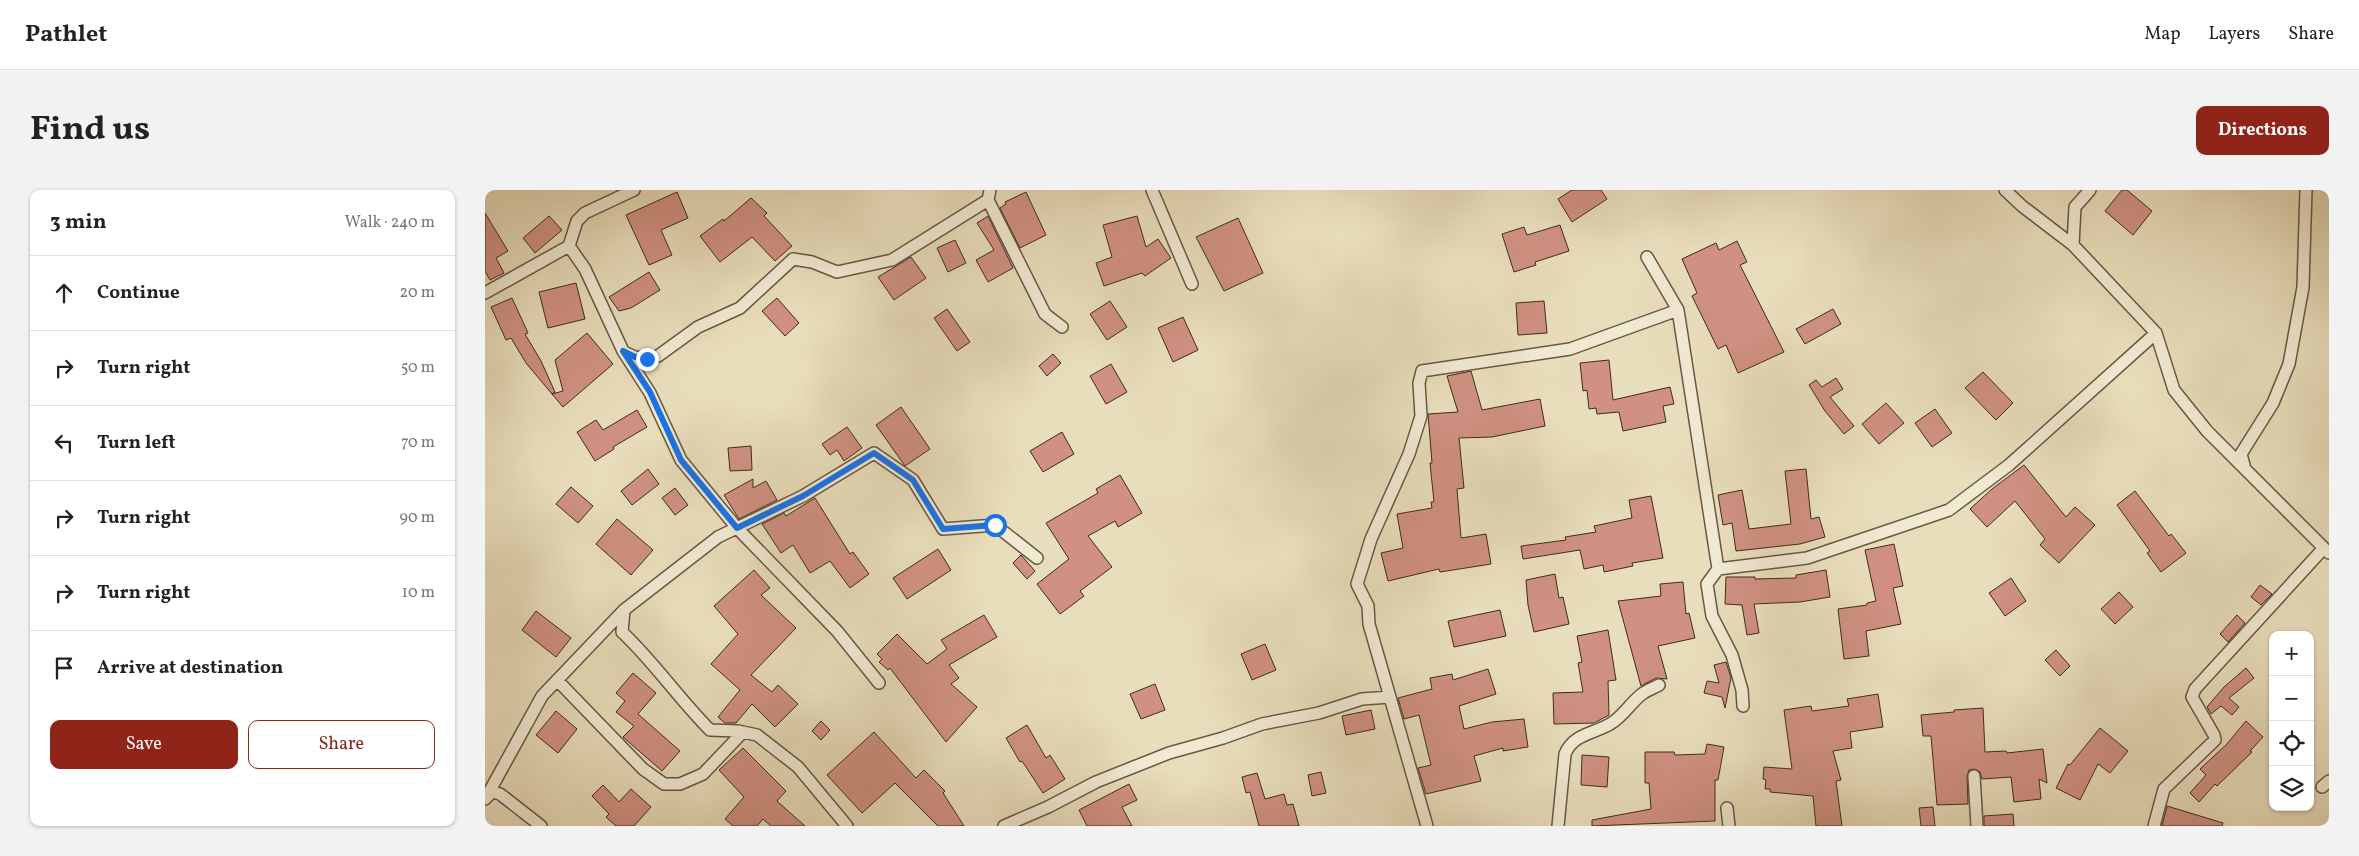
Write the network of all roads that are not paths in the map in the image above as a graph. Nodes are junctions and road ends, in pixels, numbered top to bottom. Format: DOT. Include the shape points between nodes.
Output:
graph roads {
  1 [pos="1152,190"];
  2 [pos="2005,190"];
  3 [pos="2091,190"];
  4 [pos="2306,190"];
  5 [pos="631,191"];
  6 [pos="989,195"];
  7 [pos="2073,245"];
  8 [pos="569,246"];
  9 [pos="1647,257"];
  10 [pos="1192,284"];
  11 [pos="485,293"];
  12 [pos="1678,310"];
  13 [pos="1062,327"];
  14 [pos="2156,333"];
  15 [pos="623,351"];
  16 [pos="2244,465"];
  17 [pos="737,528"];
  18 [pos="2326,551"];
  19 [pos="1037,558"];
  20 [pos="1718,568"];
  21 [pos="624,610"];
  22 [pos="557,680"];
  23 [pos="879,683"];
  24 [pos="1659,685"];
  25 [pos="1390,697"];
  26 [pos="1743,706"];
  27 [pos="743,732"];
  28 [pos="1974,776"];
  29 [pos="486,797"];
  30 [pos="1727,808"];
  31 [pos="541,826"];
  32 [pos="847,826"];
  33 [pos="1004,826"];
  34 [pos="1427,826"];
  35 [pos="1558,826"];
  36 [pos="1729,826"];
  37 [pos="1977,826"];
  38 [pos="2154,826"];
  1 -- 10 [label="street"];
  2 -- 7 [label="street"];
  3 -- 7 [label="street" via="2075,207"];
  4 -- 16 [label="street" via="2303,287 2289,364 2273,403 2241,454"];
  5 -- 8 [label="street" via="577,220"];
  6 -- 13 [label="street" via="1045,314"];
  6 -- 15 [label="street" via="892,260 837,272 812,262 793,259 741,308 697,328 658,356 647,359"];
  7 -- 14 [label="street"];
  8 -- 11 [label="street"];
  8 -- 15 [label="street" via="585,269"];
  9 -- 12 [label="street"];
  12 -- 20 [label="street"];
  12 -- 25 [label="street" via="1570,349 1422,371 1419,382 1421,416 1409,454 1371,539 1357,584 1367,606"];
  14 -- 16 [label="street" via="2174,390 2207,431"];
  14 -- 20 [label="street" via="2009,465 1949,510 1807,558"];
  15 -- 17 [label="street" via="650,392 681,460"];
  16 -- 18 [label="street"];
  17 -- 19 [label="street" via="803,496 874,453 913,480 943,529 995,525"];
  17 -- 21 [label="street" via="718,537"];
  17 -- 23 [label="street" via="837,631"];
  18 -- 38 [label="street" via="2195,689 2194,704 2215,740 2164,789"];
  20 -- 26 [label="street" via="1707,584 1712,616 1732,655 1743,690"];
  21 -- 22 [label="street"];
  21 -- 27 [label="street" via="622,632 686,706 710,730"];
  22 -- 27 [label="street" via="643,769 664,784 680,784 703,774"];
  22 -- 29 [label="street" via="542,696"];
  24 -- 35 [label="street" via="1642,694 1622,716 1576,738 1569,745 1565,754"];
  25 -- 33 [label="street" via="1362,699 1319,713 1262,724 1169,753 1095,782"];
  25 -- 34 [label="street"];
  27 -- 32 [label="street" via="757,736 798,767"];
  28 -- 37 [label="street"];
  29 -- 31 [label="street" via="492,792 500,794"];
  30 -- 36 [label="street"];
}
